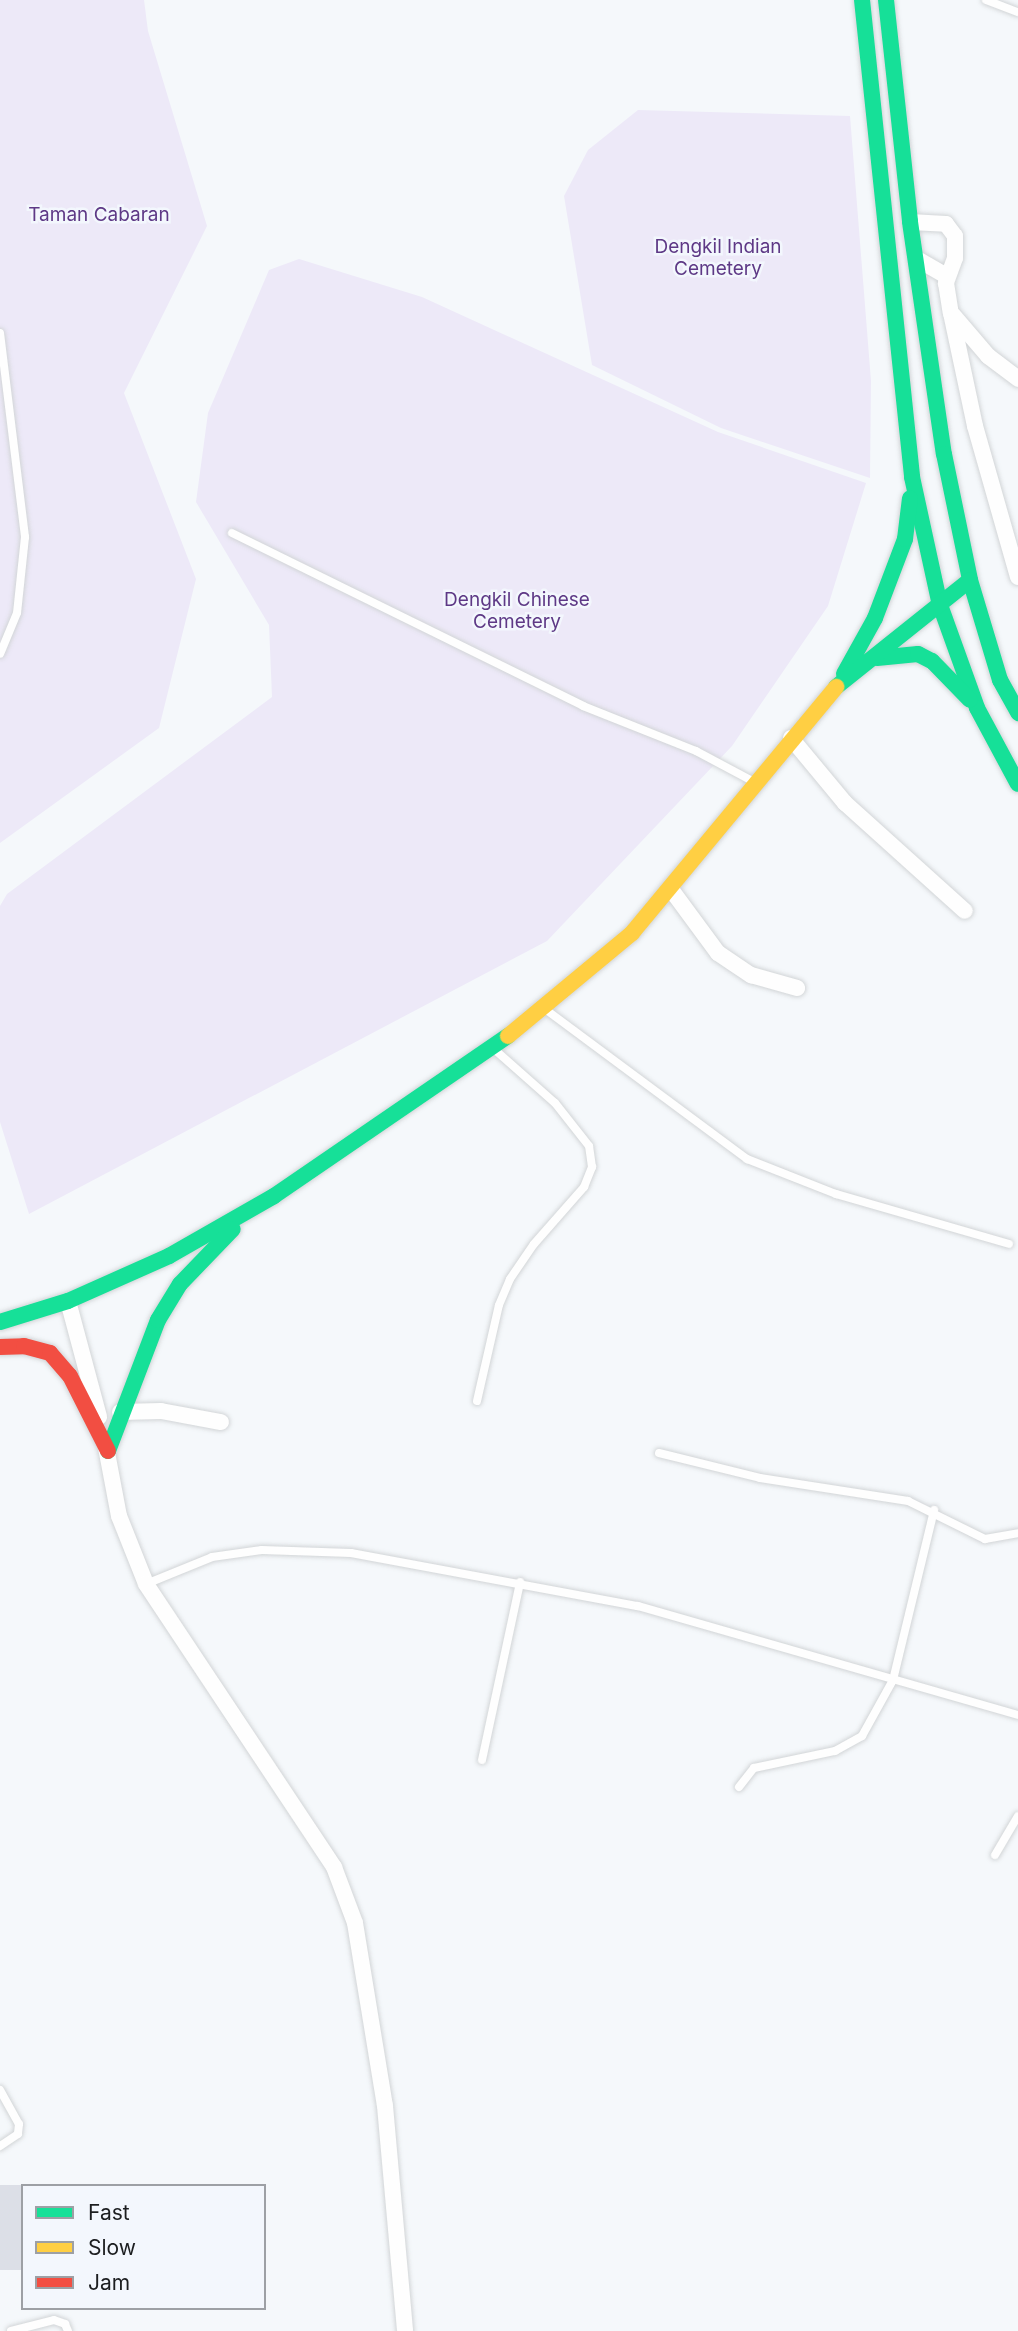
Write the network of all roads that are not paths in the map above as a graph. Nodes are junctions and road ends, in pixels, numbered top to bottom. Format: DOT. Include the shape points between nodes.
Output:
graph roads {
  1 [pos="862,0"];
  2 [pos="886,0"];
  3 [pos="986,0"];
  4 [pos="1018,12"];
  5 [pos="911,222"];
  6 [pos="917,259"];
  7 [pos="946,276"];
  8 [pos="951,313"];
  9 [pos="0,333"];
  10 [pos="1018,379"];
  11 [pos="912,477"];
  12 [pos="232,533"];
  13 [pos="1018,576"];
  14 [pos="970,580"];
  15 [pos="940,605"];
  16 [pos="0,654"];
  17 [pos="839,683"];
  18 [pos="1013,690"];
  19 [pos="977,708"];
  20 [pos="1018,713"];
  21 [pos="791,738"];
  22 [pos="756,783"];
  23 [pos="1018,783"];
  24 [pos="670,888"];
  25 [pos="965,911"];
  26 [pos="797,988"];
  27 [pos="543,1007"];
  28 [pos="493,1048"];
  29 [pos="274,1196"];
  30 [pos="1009,1244"];
  31 [pos="68,1301"];
  32 [pos="0,1321"];
  33 [pos="0,1347"];
  34 [pos="477,1401"];
  35 [pos="120,1412"];
  36 [pos="221,1422"];
  37 [pos="108,1451"];
  38 [pos="659,1453"];
  39 [pos="934,1510"];
  40 [pos="1018,1533"];
  41 [pos="520,1582"];
  42 [pos="146,1584"];
  43 [pos="893,1680"];
  44 [pos="1018,1715"];
  45 [pos="482,1760"];
  46 [pos="739,1787"];
  47 [pos="1018,1816"];
  48 [pos="995,1855"];
  49 [pos="0,2090"];
  50 [pos="0,2146"];
  51 [pos="11,2331"];
  52 [pos="68,2331"];
  53 [pos="405,2331"];
  1 -- 11 [label="main road"];
  2 -- 5 [label="main road"];
  3 -- 4 [label="lane"];
  5 -- 6 [label="main road"];
  5 -- 7 [label="street" via="950,229 956,249"];
  6 -- 7 [label="street"];
  6 -- 14 [label="main road" via="944,454"];
  7 -- 8 [label="street"];
  8 -- 10 [label="street" via="988,356"];
  8 -- 13 [label="street" via="975,426"];
  9 -- 16 [label="lane" via="25,537 17,613"];
  11 -- 15 [label="main road"];
  11 -- 17 [label="main road" via="905,539 875,618"];
  12 -- 22 [label="lane" via="583,706 696,751"];
  14 -- 15 [label="main road"];
  14 -- 18 [label="main road"];
  15 -- 17 [label="main road"];
  15 -- 19 [label="main road"];
  17 -- 19 [label="main road" via="875,659 918,653 932,661"];
  17 -- 21 [label="main road"];
  18 -- 20 [label="main road"];
  19 -- 23 [label="main road"];
  21 -- 22 [label="main road"];
  21 -- 25 [label="street" via="845,803"];
  22 -- 24 [label="main road"];
  24 -- 26 [label="street" via="718,953 751,975"];
  24 -- 27 [label="main road" via="632,933"];
  27 -- 28 [label="main road"];
  27 -- 30 [label="lane" via="747,1159 836,1194"];
  28 -- 29 [label="main road"];
  28 -- 34 [label="lane" via="555,1103 589,1146 592,1167 584,1186 510,1279 499,1305"];
  29 -- 31 [label="main road" via="169,1256"];
  29 -- 35 [label="main road" via="208,1252 180,1284 139,1360"];
  31 -- 32 [label="main road"];
  31 -- 37 [label="street"];
  33 -- 37 [label="main road" via="24,1346 50,1353 70,1376"];
  35 -- 36 [label="street" via="161,1411"];
  35 -- 37 [label="main road"];
  37 -- 42 [label="street" via="119,1516"];
  38 -- 39 [label="lane" via="760,1478 864,1491"];
  39 -- 40 [label="lane" via="985,1539"];
  39 -- 43 [label="lane"];
  41 -- 42 [label="lane" via="309,1548 212,1557"];
  41 -- 43 [label="lane" via="638,1606"];
  41 -- 45 [label="lane"];
  42 -- 53 [label="street" via="334,1867 355,1923 385,2106"];
  43 -- 44 [label="lane"];
  43 -- 46 [label="lane" via="862,1736 835,1751 754,1768"];
  47 -- 48 [label="lane"];
  49 -- 50 [label="lane" via="19,2124 18,2134"];
  51 -- 52 [label="lane" via="54,2320 65,2323"];
}
